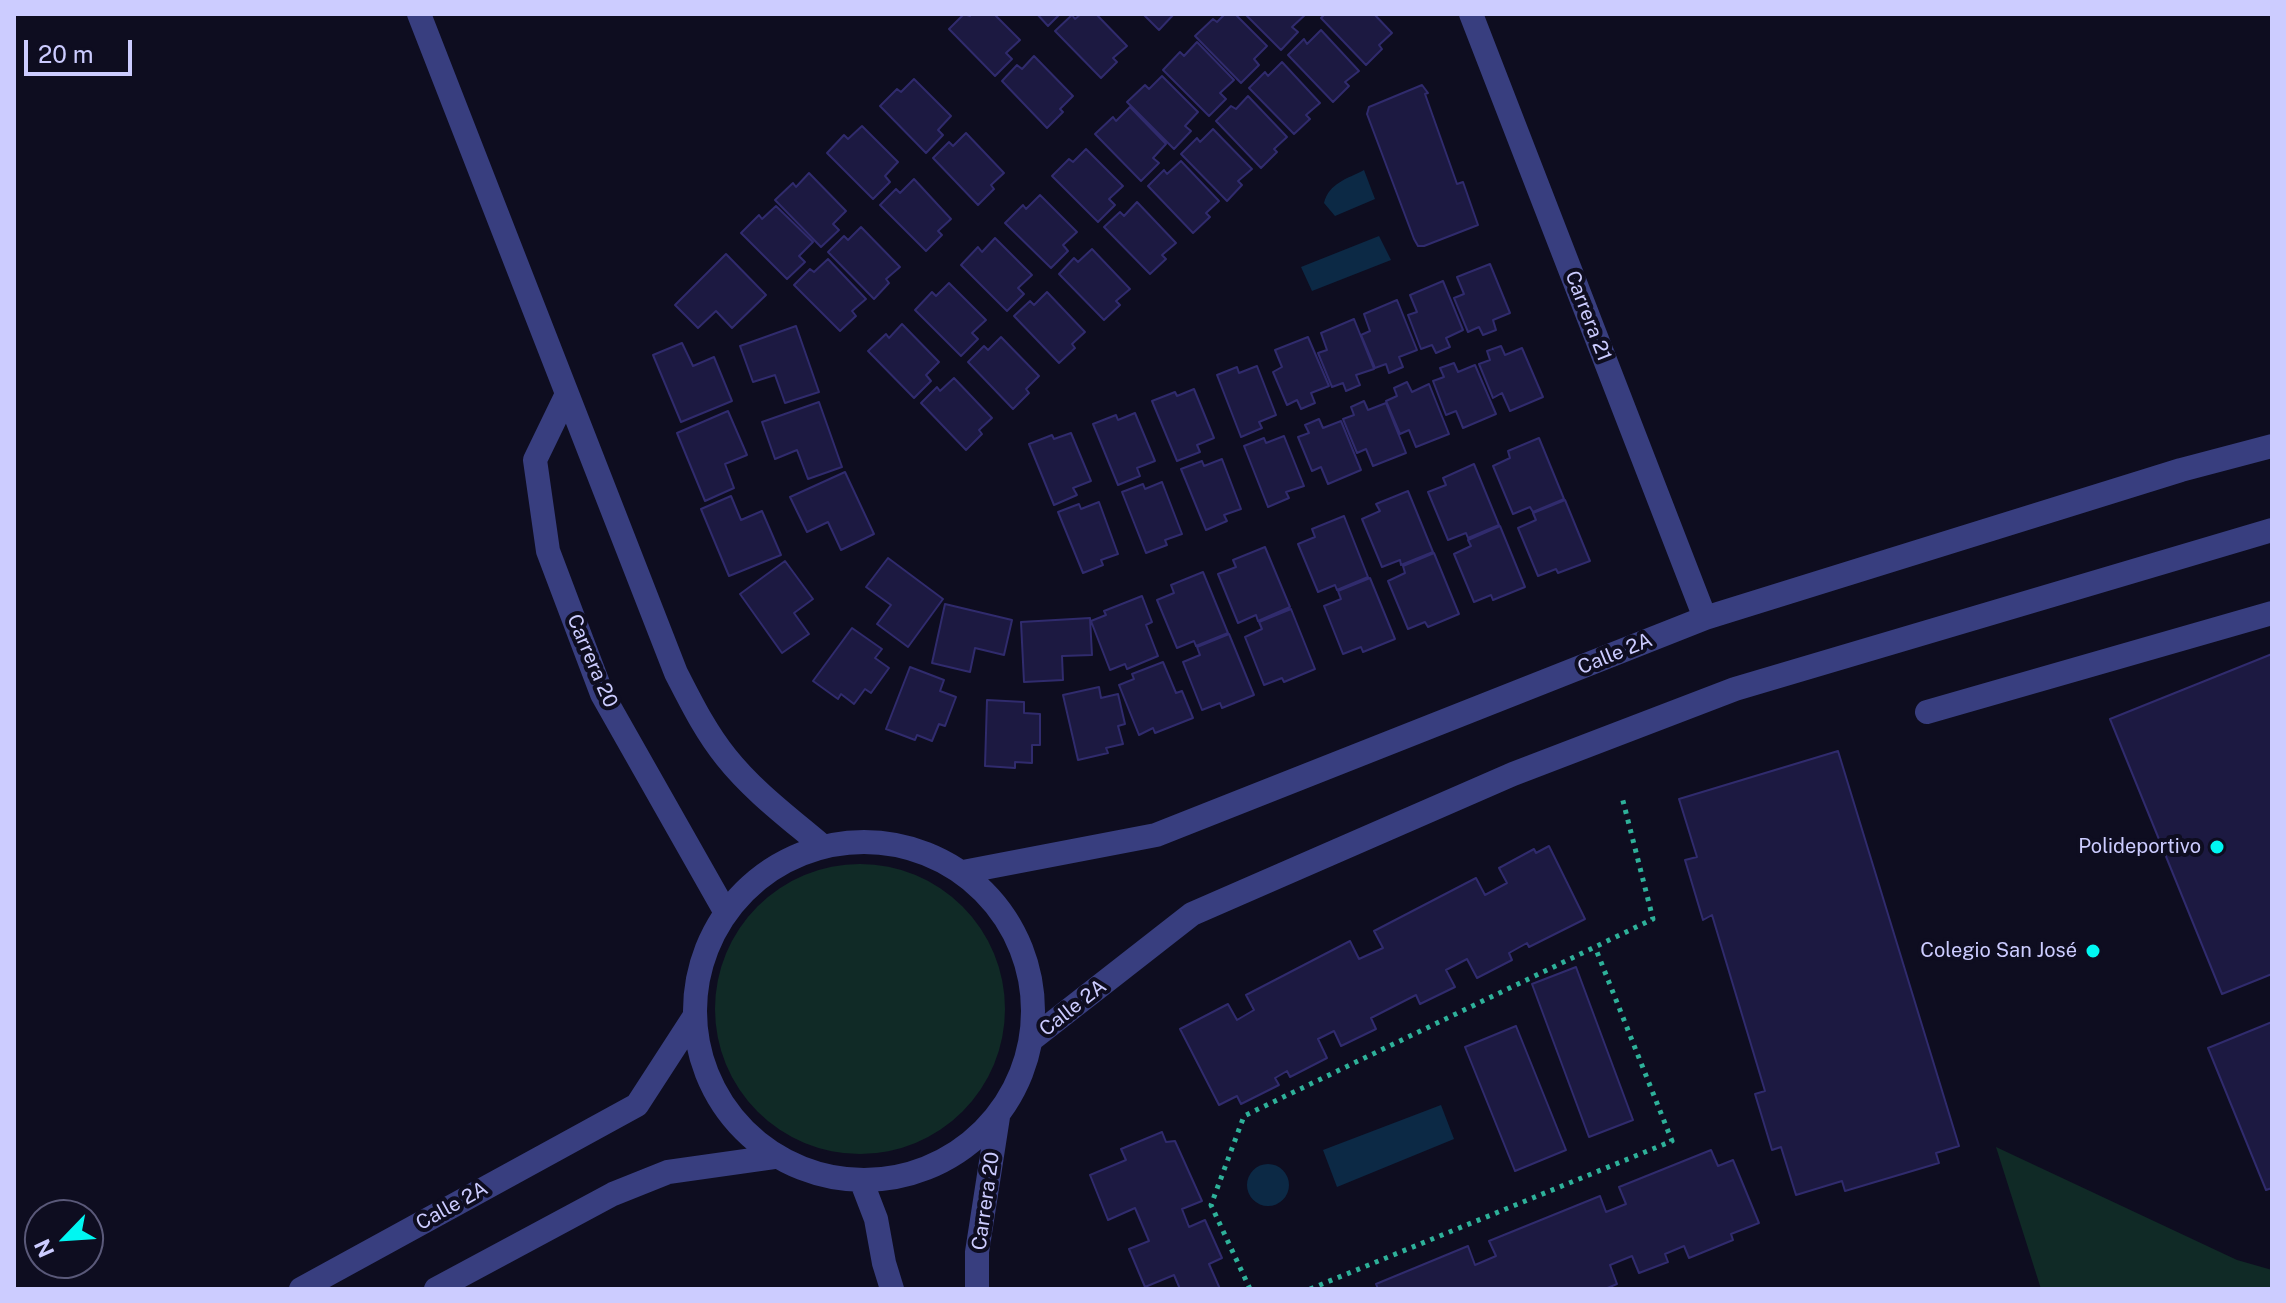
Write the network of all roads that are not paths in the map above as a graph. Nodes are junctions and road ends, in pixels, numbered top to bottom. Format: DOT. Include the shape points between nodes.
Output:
graph roads {
  1 [pos="419,14"];
  2 [pos="1471,14"];
  3 [pos="567,394"];
  4 [pos="2272,446"];
  5 [pos="2272,530"];
  6 [pos="2272,613"];
  7 [pos="1705,618"];
  8 [pos="1927,712"];
  9 [pos="821,845"];
  10 [pos="963,872"];
  11 [pos="725,911"];
  12 [pos="694,1017"];
  13 [pos="1032,1039"];
  14 [pos="999,1113"];
  15 [pos="774,1157"];
  16 [pos="861,1180"];
  17 [pos="301,1289"];
  18 [pos="436,1289"];
  19 [pos="892,1289"];
  20 [pos="977,1289"];
  1 -- 3 [label="street"];
  2 -- 7 [label="street, Carrera 21"];
  3 -- 9 [label="street" via="676,673 705,729 755,789"];
  3 -- 11 [label="street, Carrera 20" via="535,460 548,551 602,694"];
  4 -- 7 [label="street, Calle 2A"];
  5 -- 13 [label="street, Calle 2A" via="1735,689 1513,774 1192,914"];
  6 -- 8 [label="street"];
  7 -- 10 [label="street, Calle 2A" via="1156,835"];
  9 -- 10 [label="street" via="871,840 919,850"];
  9 -- 11 [label="street" via="768,870"];
  10 -- 13 [label="street" via="997,905 1021,946 1033,992"];
  11 -- 12 [label="street" via="701,961"];
  12 -- 15 [label="street" via="704,1071 718,1096 732,1120"];
  12 -- 17 [label="street, Calle 2A" via="637,1105"];
  13 -- 14 [label="street" via="1014,1092"];
  14 -- 16 [label="street" via="981,1137 935,1168 881,1182"];
  14 -- 20 [label="street, Carrera 20" via="977,1252"];
  15 -- 16 [label="street" via="825,1178"];
  15 -- 18 [label="street" via="668,1172 613,1194"];
  16 -- 19 [label="street"];
}
